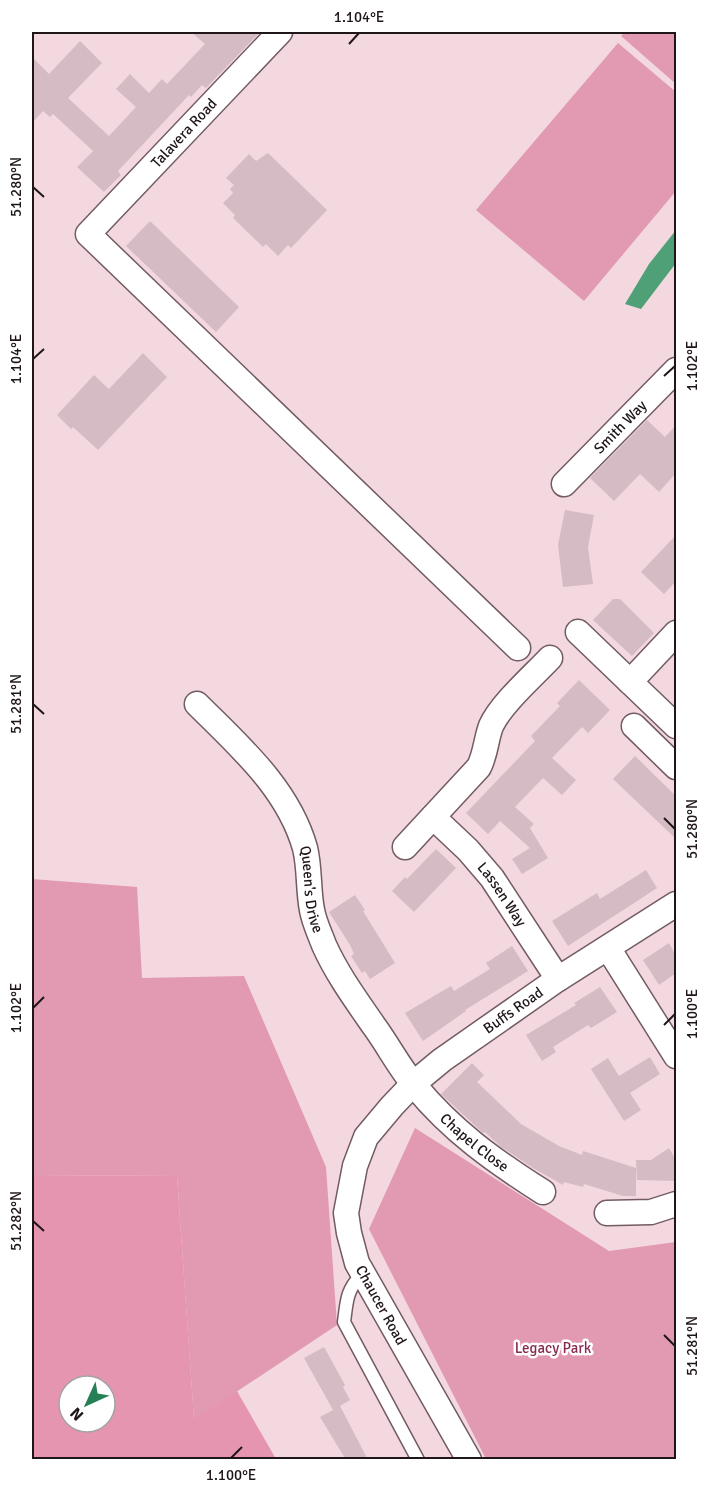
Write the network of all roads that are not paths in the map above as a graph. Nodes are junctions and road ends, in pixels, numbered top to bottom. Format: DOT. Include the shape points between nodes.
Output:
graph roads {
  1 [pos="280,32"];
  2 [pos="676,370"];
  3 [pos="564,484"];
  4 [pos="578,633"];
  5 [pos="676,633"];
  6 [pos="518,648"];
  7 [pos="550,658"];
  8 [pos="630,682"];
  9 [pos="197,704"];
  10 [pos="634,726"];
  11 [pos="676,726"];
  12 [pos="676,767"];
  13 [pos="433,817"];
  14 [pos="405,847"];
  15 [pos="676,904"];
  16 [pos="608,948"];
  17 [pos="558,979"];
  18 [pos="676,1056"];
  19 [pos="413,1084"];
  20 [pos="366,1137"];
  21 [pos="543,1192"];
  22 [pos="676,1204"];
  23 [pos="607,1213"];
  24 [pos="362,1274"];
  25 [pos="418,1460"];
  26 [pos="469,1460"];
  1 -- 6 [label="street, Talavera Road" via="88,234"];
  2 -- 3 [label="street, Smith Way"];
  4 -- 8 [label="street"];
  5 -- 8 [label="street"];
  7 -- 13 [label="street" via="498,714 479,767"];
  8 -- 11 [label="street"];
  9 -- 19 [label="street, Queen's Drive" via="247,753 285,805 304,848 312,910 325,945 348,989"];
  10 -- 12 [label="street"];
  13 -- 14 [label="street"];
  13 -- 17 [label="street, Lassen Way" via="492,878"];
  15 -- 16 [label="street, Buffs Road"];
  16 -- 17 [label="street, Buffs Road"];
  16 -- 18 [label="street"];
  17 -- 19 [label="street, Buffs Road"];
  19 -- 20 [label="street, Buffs Road"];
  19 -- 21 [label="street, Chapel Close" via="473,1144"];
  20 -- 24 [label="street, Chaucer Road" via="355,1166 346,1213"];
  22 -- 23 [label="street" via="651,1212"];
  24 -- 25 [label="lane" via="352,1286 345,1322"];
  24 -- 26 [label="street, Chaucer Road"];
}
